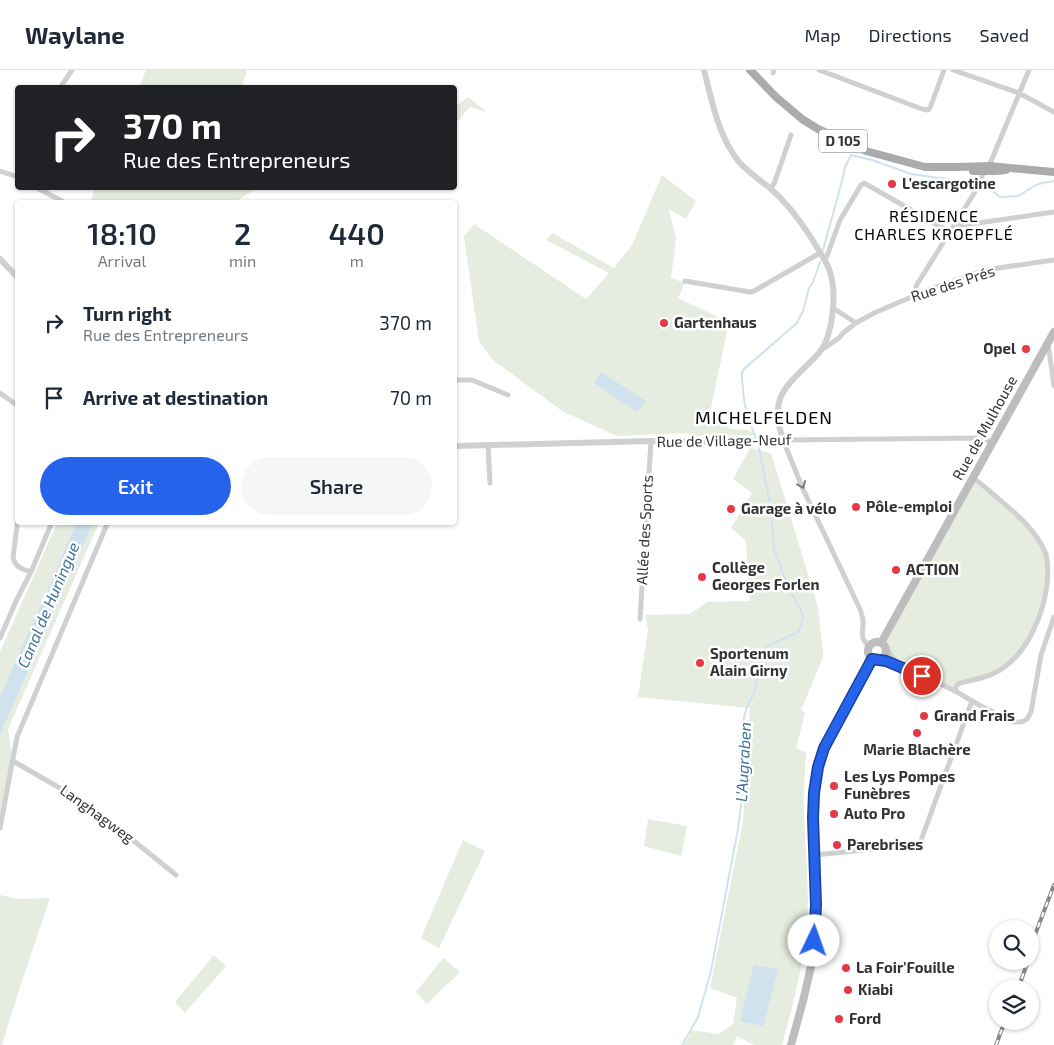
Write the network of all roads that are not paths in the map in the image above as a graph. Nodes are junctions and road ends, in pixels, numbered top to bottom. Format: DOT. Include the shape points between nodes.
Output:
graph roads {
  1 [pos="72,70"];
  2 [pos="704,70"];
  3 [pos="750,70"];
  4 [pos="820,70"];
  5 [pos="944,70"];
  6 [pos="953,70"];
  7 [pos="1029,70"];
  8 [pos="62,85"];
  9 [pos="1019,93"];
  10 [pos="1054,112"];
  11 [pos="792,135"];
  12 [pos="986,168"];
  13 [pos="0,171"];
  14 [pos="1054,172"];
  15 [pos="15,176"];
  16 [pos="770,188"];
  17 [pos="41,190"];
  18 [pos="60,200"];
  19 [pos="1054,212"];
  20 [pos="955,224"];
  21 [pos="950,232"];
  22 [pos="822,256"];
  23 [pos="0,258"];
  24 [pos="1054,260"];
  25 [pos="15,275"];
  26 [pos="685,281"];
  27 [pos="917,294"];
  28 [pos="833,308"];
  29 [pos="856,323"];
  30 [pos="1054,332"];
  31 [pos="839,338"];
  32 [pos="827,339"];
  33 [pos="1048,342"];
  34 [pos="820,352"];
  35 [pos="457,380"];
  36 [pos="1054,386"];
  37 [pos="0,393"];
  38 [pos="508,395"];
  39 [pos="15,404"];
  40 [pos="783,440"];
  41 [pos="651,442"];
  42 [pos="992,442"];
  43 [pos="488,445"];
  44 [pos="457,446"];
  45 [pos="973,478"];
  46 [pos="490,483"];
  47 [pos="17,525"];
  48 [pos="51,525"];
  49 [pos="107,525"];
  50 [pos="31,572"];
  51 [pos="1054,617"];
  52 [pos="640,619"];
  53 [pos="1,631"];
  54 [pos="0,638"];
  55 [pos="883,645"];
  56 [pos="869,646"];
  57 [pos="876,660"];
  58 [pos="906,670"];
  59 [pos="955,691"];
  60 [pos="972,701"];
  61 [pos="13,761"];
  62 [pos="0,828"];
  63 [pos="814,855"];
  64 [pos="176,875"];
  65 [pos="791,1045"];
  1 -- 8 [label="street"];
  2 -- 16 [label="street" via="716,116 729,147 740,163"];
  3 -- 12 [label="main road, D 105" via="802,119 866,151 925,167"];
  4 -- 5 [label="street" via="924,110 930,108"];
  6 -- 9 [label="street"];
  7 -- 9 [label="street"];
  9 -- 10 [label="street"];
  9 -- 12 [label="street"];
  11 -- 16 [label="street"];
  12 -- 14 [label="main road, D 105"];
  12 -- 20 [label="street" via="978,188"];
  13 -- 15 [label="street"];
  16 -- 22 [label="street" via="794,214"];
  17 -- 18 [label="street"];
  19 -- 20 [label="street"];
  20 -- 21 [label="street"];
  21 -- 22 [label="street" via="864,184 840,220 827,256"];
  21 -- 27 [label="street" via="928,272 916,286"];
  22 -- 26 [label="street" via="750,292"];
  22 -- 28 [label="street" via="830,272"];
  23 -- 25 [label="street"];
  24 -- 27 [label="street, Rue des Prés" via="976,273"];
  27 -- 29 [label="street, Rue des Prés"];
  28 -- 29 [label="street"];
  28 -- 32 [label="street"];
  29 -- 31 [label="street, Rue des Prés"];
  30 -- 33 [label="main road, Rue de Mulhouse"];
  31 -- 32 [label="street"];
  31 -- 34 [label="street, Rue des Prés"];
  32 -- 34 [label="street"];
  33 -- 36 [label="street"];
  33 -- 42 [label="main road, Rue de Mulhouse"];
  34 -- 40 [label="street" via="781,396 778,412"];
  35 -- 38 [label="street" via="472,380"];
  37 -- 39 [label="street"];
  40 -- 41 [label="street, Rue de Village-Neuf"];
  40 -- 42 [label="street, Rue de Village-Neuf" via="978,438"];
  40 -- 56 [label="street, one-way" via="860,607 861,633"];
  41 -- 43 [label="street, Rue de Village-Neuf"];
  41 -- 52 [label="street, Allée des Sports"];
  42 -- 45 [label="main road, Rue de Mulhouse"];
  43 -- 44 [label="street, Rue de Village-Neuf"];
  43 -- 46 [label="street"];
  45 -- 55 [label="main road, Rue de Mulhouse"];
  45 -- 59 [label="street" via="1026,522 1034,533 1048,561 1049,585 1041,618 1026,646 1000,670 960,683"];
  47 -- 50 [label="street" via="12,558 17,567"];
  48 -- 50 [label="street"];
  49 -- 61 [label="street" via="17,737"];
  50 -- 53 [label="street"];
  51 -- 60 [label="street" via="1041,655 1027,719 1013,722"];
  53 -- 54 [label="street"];
  55 -- 56 [label="main road" via="876,642"];
  55 -- 57 [label="main road" via="886,653"];
  55 -- 58 [label="street"];
  56 -- 57 [label="main road" via="868,654"];
  57 -- 58 [label="street"];
  57 -- 63 [label="main road" via="824,748 814,793"];
  58 -- 59 [label="street"];
  59 -- 60 [label="street"];
  60 -- 63 [label="street" via="920,843 916,846"];
  61 -- 62 [label="street"];
  61 -- 64 [label="street, Langhagweg" via="72,795"];
  63 -- 65 [label="main road" via="813,958"];
}
